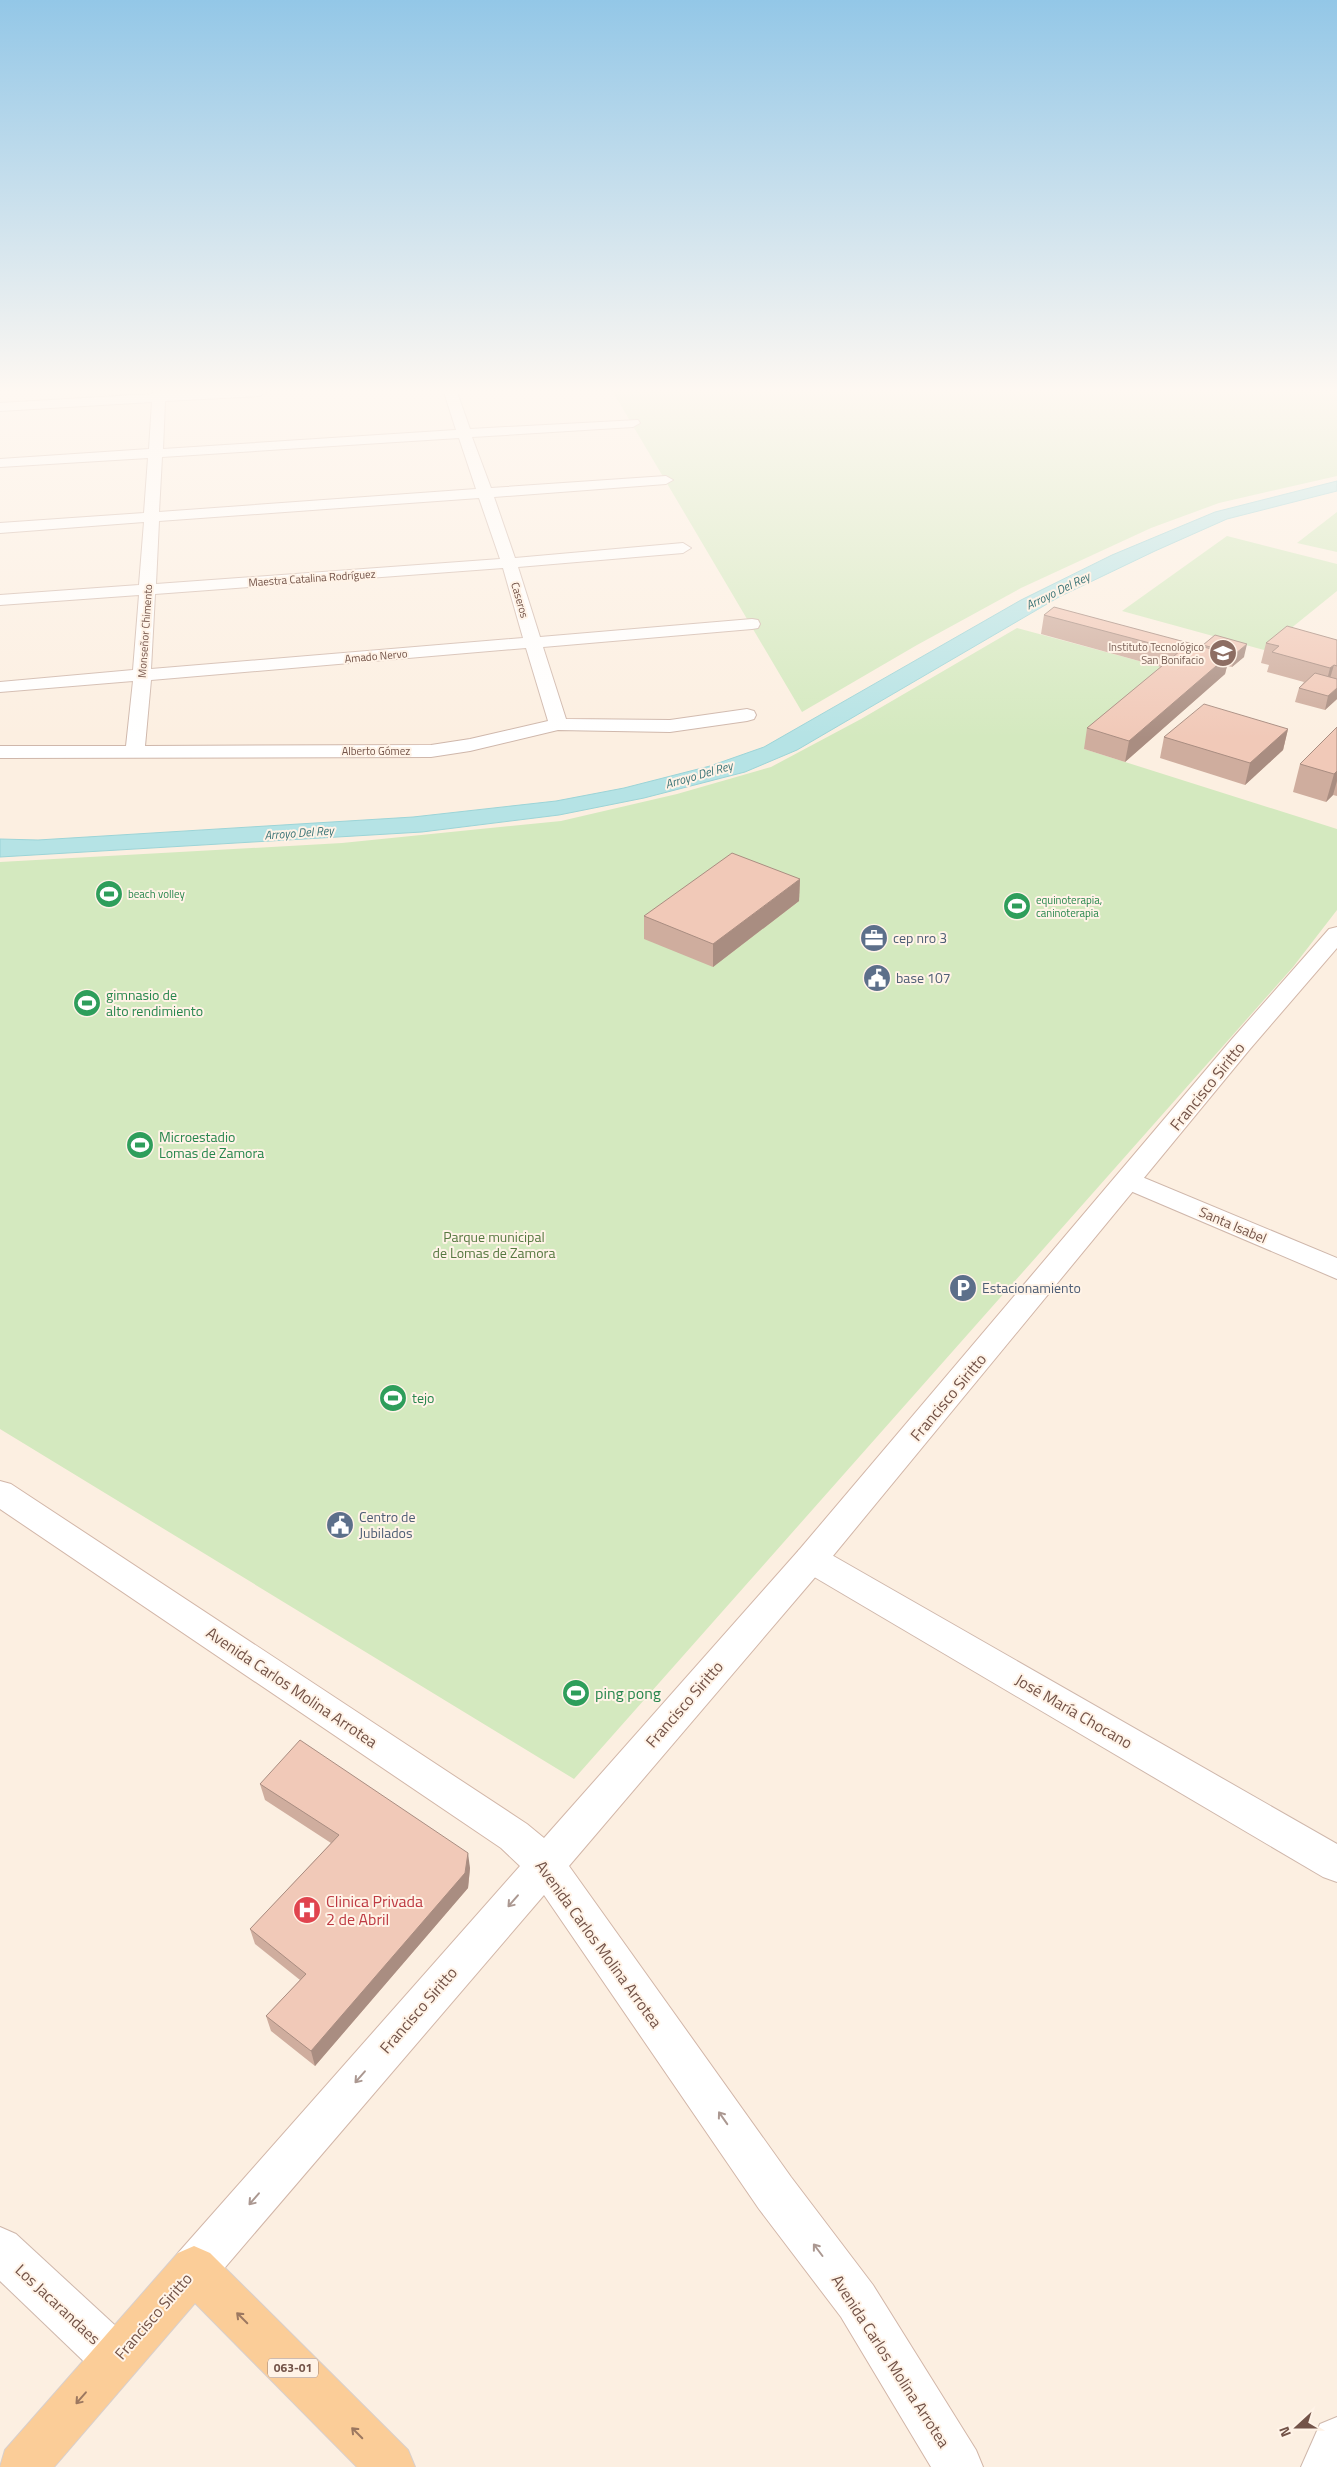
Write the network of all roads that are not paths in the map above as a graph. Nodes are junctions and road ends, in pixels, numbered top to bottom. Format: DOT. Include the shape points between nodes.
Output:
graph roads {
  1 [pos="153,507"];
  2 [pos="297,507"];
  3 [pos="491,507"];
  4 [pos="152,518"];
  5 [pos="0,528"];
  6 [pos="683,548"];
  7 [pos="510,563"];
  8 [pos="148,590"];
  9 [pos="0,600"];
  10 [pos="752,624"];
  11 [pos="532,643"];
  12 [pos="142,676"];
  13 [pos="0,687"];
  14 [pos="747,715"];
  15 [pos="558,724"];
  16 [pos="135,750"];
  17 [pos="0,752"];
  18 [pos="1337,934"];
  19 [pos="1130,1180"];
  20 [pos="1337,1269"];
  21 [pos="0,1492"];
  22 [pos="812,1559"];
  23 [pos="544,1864"];
  24 [pos="1337,1864"];
  25 [pos="0,2250"];
  26 [pos="194,2269"];
  27 [pos="115,2358"];
  28 [pos="1337,2441"];
  29 [pos="22,2467"];
  30 [pos="391,2467"];
  31 [pos="959,2467"];
  32 [pos="1326,2467"];
  1 -- 4 [label="street, Monseñor Chimento"];
  2 -- 4 [label="street"];
  3 -- 7 [label="street, Caseros"];
  4 -- 5 [label="street"];
  4 -- 8 [label="street, Monseñor Chimento"];
  6 -- 7 [label="street, Maestra Catalina Rodríguez"];
  7 -- 8 [label="street, Maestra Catalina Rodríguez"];
  7 -- 11 [label="street, Caseros"];
  8 -- 9 [label="street, Maestra Catalina Rodríguez"];
  8 -- 12 [label="street, Monseñor Chimento"];
  10 -- 11 [label="street, Amado Nervo"];
  11 -- 12 [label="street, Amado Nervo"];
  11 -- 15 [label="street, Caseros"];
  12 -- 13 [label="street, Amado Nervo"];
  12 -- 16 [label="street, Monseñor Chimento"];
  14 -- 15 [label="street, Alberto Gómez" via="655,727"];
  15 -- 16 [label="street, Alberto Gómez" via="470,746 431,751"];
  16 -- 17 [label="street, Alberto Gómez"];
  18 -- 19 [label="street, Francisco Siritto" via="1241,1044"];
  19 -- 20 [label="street, Santa Isabel"];
  19 -- 22 [label="street, Francisco Siritto"];
  21 -- 23 [label="street, Avenida Carlos Molina Arrotea" via="514,1836"];
  22 -- 23 [label="street, Francisco Siritto"];
  22 -- 24 [label="street, José María Chocano"];
  23 -- 26 [label="street, Francisco Siritto, one-way"];
  31 -- 23 [label="street, Avenida Carlos Molina Arrotea, one-way" via="857,2302 775,2193"];
  25 -- 27 [label="street, Los Jacarandaes"];
  26 -- 27 [label="main road, Francisco Siritto"];
  30 -- 26 [label="main road, 063-01, one-way"];
  27 -- 29 [label="main road, Francisco Siritto, one-way"];
  28 -- 32 [label="street"];
}
